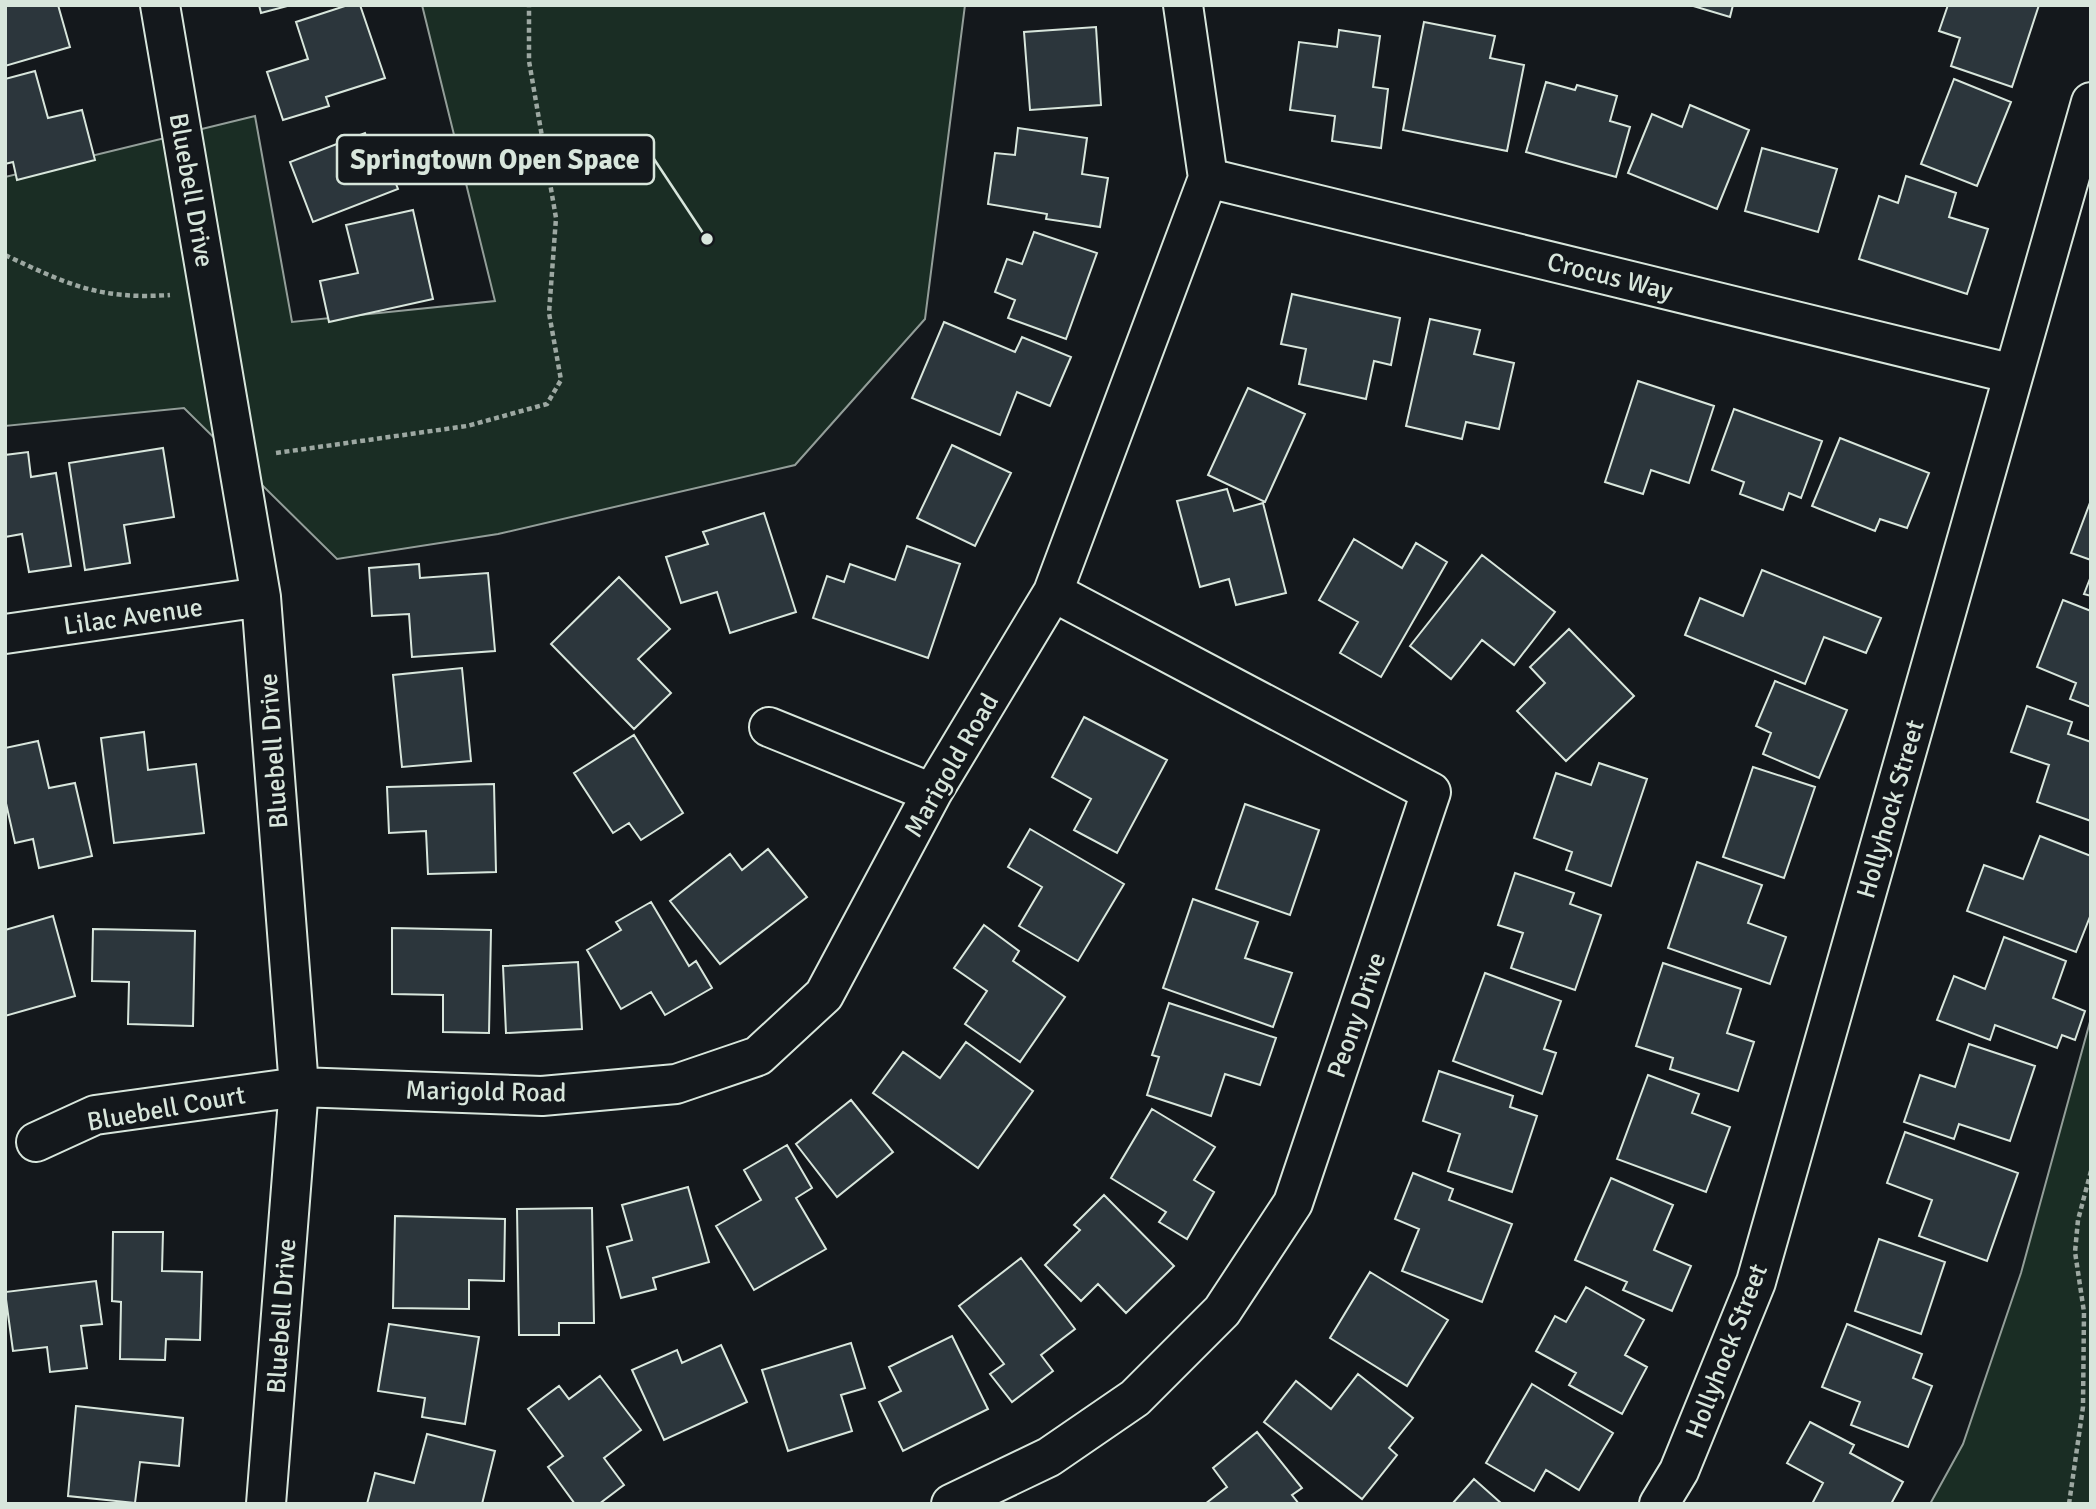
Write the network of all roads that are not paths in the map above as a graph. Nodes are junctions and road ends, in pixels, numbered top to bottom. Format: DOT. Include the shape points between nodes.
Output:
graph roads {
  1 [pos="160,5"];
  2 [pos="1183,5"];
  3 [pos="2091,103"];
  4 [pos="1208,178"];
  5 [pos="2013,374"];
  6 [pos="1053,592"];
  7 [pos="261,597"];
  8 [pos="5,634"];
  9 [pos="769,727"];
  10 [pos="932,793"];
  11 [pos="299,1087"];
  12 [pos="36,1142"];
  13 [pos="267,1504"];
  14 [pos="951,1504"];
  15 [pos="1659,1504"];
  1 -- 7 [label="street, Bluebell Drive"];
  2 -- 4 [label="street, Marigold Road"];
  3 -- 5 [label="street, Hollyhock Street"];
  4 -- 5 [label="street, Crocus Way"];
  4 -- 6 [label="street, Marigold Road"];
  5 -- 15 [label="street, Hollyhock Street" via="1756,1282 1679,1471"];
  6 -- 10 [label="street, Marigold Road"];
  6 -- 14 [label="street, Peony Drive" via="1431,792 1293,1203 1223,1311 1135,1398 1049,1457"];
  7 -- 8 [label="street, Lilac Avenue"];
  7 -- 11 [label="street, Bluebell Drive"];
  9 -- 10 [label="street"];
  10 -- 11 [label="street, Marigold Road" via="824,995 758,1056 676,1084 542,1096"];
  11 -- 12 [label="street, Bluebell Court" via="95,1115"];
  11 -- 13 [label="street, Bluebell Drive"];
}
